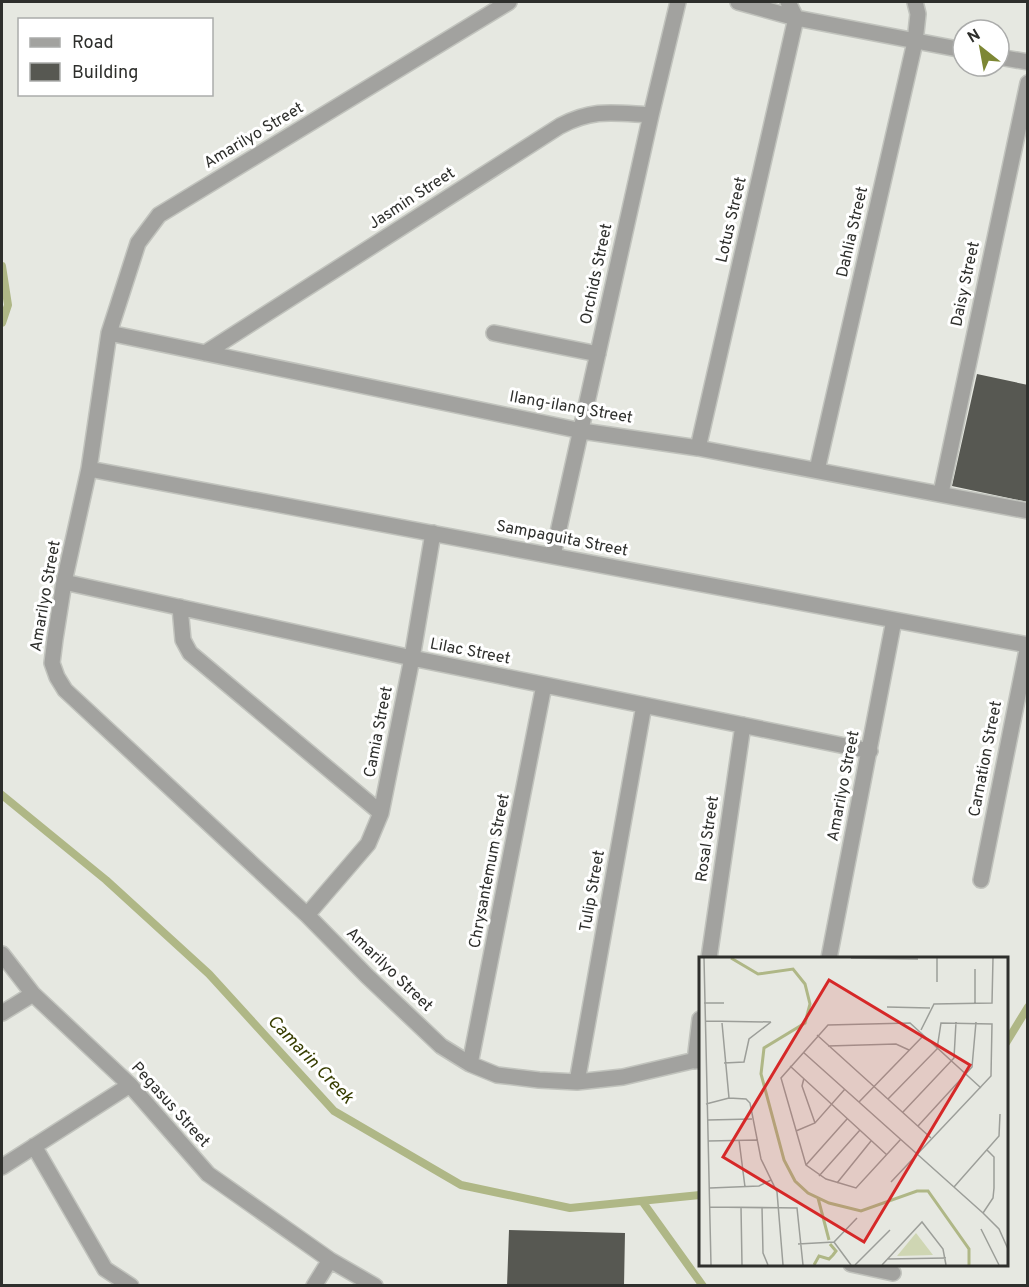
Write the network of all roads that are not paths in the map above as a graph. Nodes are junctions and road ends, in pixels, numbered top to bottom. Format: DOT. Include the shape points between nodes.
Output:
graph roads {
  1 [pos="509,2"];
  2 [pos="678,2"];
  3 [pos="738,2"];
  4 [pos="788,2"];
  5 [pos="915,2"];
  6 [pos="796,18"];
  7 [pos="915,42"];
  8 [pos="951,48"];
  9 [pos="1011,59"];
  10 [pos="1028,62"];
  11 [pos="1028,83"];
  12 [pos="651,115"];
  13 [pos="109,333"];
  14 [pos="494,333"];
  15 [pos="205,353"];
  16 [pos="598,354"];
  17 [pos="582,431"];
  18 [pos="698,448"];
  19 [pos="89,469"];
  20 [pos="817,470"];
  21 [pos="941,493"];
  22 [pos="1028,511"];
  23 [pos="434,533"];
  24 [pos="553,555"];
  25 [pos="64,582"];
  26 [pos="180,607"];
  27 [pos="894,620"];
  28 [pos="1028,645"];
  29 [pos="412,658"];
  30 [pos="544,685"];
  31 [pos="644,705"];
  32 [pos="743,725"];
  33 [pos="870,751"];
  34 [pos="381,813"];
  35 [pos="981,880"];
  36 [pos="307,915"];
  37 [pos="2,954"];
  38 [pos="709,957"];
  39 [pos="828,957"];
  40 [pos="33,994"];
  41 [pos="2,1013"];
  42 [pos="699,1040"];
  43 [pos="698,1060"];
  44 [pos="470,1064"];
  45 [pos="577,1082"];
  46 [pos="130,1085"];
  47 [pos="34,1146"];
  48 [pos="2,1167"];
  49 [pos="330,1260"];
  50 [pos="859,1266"];
  51 [pos="893,1274"];
  52 [pos="131,1286"];
  53 [pos="314,1286"];
  54 [pos="375,1286"];
  1 -- 13 [label="street, Amarilyo Street" via="159,215 138,243"];
  2 -- 12 [label="street, Orchids Street"];
  3 -- 6 [label="street"];
  4 -- 6 [label="street"];
  5 -- 7 [label="street, Dahlia Street"];
  6 -- 7 [label="street"];
  6 -- 18 [label="street, Lotus Street"];
  7 -- 8 [label="street"];
  7 -- 20 [label="street, Dahlia Street"];
  9 -- 10 [label="street"];
  11 -- 21 [label="street, Daisy Street"];
  12 -- 15 [label="street, Jasmin Street" via="599,112 578,116"];
  12 -- 16 [label="street, Orchids Street"];
  13 -- 15 [label="street, Ilang-ilang Street"];
  13 -- 19 [label="street, Amarilyo Street"];
  14 -- 16 [label="street"];
  15 -- 17 [label="street, Ilang-ilang Street"];
  16 -- 17 [label="street, Orchids Street"];
  17 -- 18 [label="street, Ilang-ilang Street"];
  17 -- 24 [label="street, Orchids Street"];
  18 -- 20 [label="street, Ilang-ilang Street"];
  19 -- 23 [label="street, Sampaguita Street"];
  19 -- 25 [label="street, Amarilyo Street"];
  20 -- 21 [label="street, Ilang-ilang Street"];
  21 -- 22 [label="street, Ilang-ilang Street"];
  23 -- 24 [label="street, Sampaguita Street"];
  23 -- 29 [label="street, Camia Street"];
  24 -- 27 [label="street, Sampaguita Street"];
  25 -- 26 [label="street, Lilac Street"];
  25 -- 36 [label="street, Amarilyo Street" via="52,663 65,690"];
  26 -- 29 [label="street, Lilac Street"];
  26 -- 34 [label="street" via="183,640 190,653"];
  27 -- 28 [label="street, Sampaguita Street"];
  27 -- 33 [label="street, Amarilyo Street"];
  28 -- 35 [label="street, Carnation Street"];
  29 -- 30 [label="street, Lilac Street"];
  29 -- 34 [label="street, Camia Street"];
  30 -- 31 [label="street, Lilac Street"];
  30 -- 44 [label="street, Chrysantemum Street"];
  31 -- 32 [label="street, Lilac Street"];
  31 -- 45 [label="street, Tulip Street"];
  32 -- 33 [label="street, Lilac Street"];
  32 -- 38 [label="street, Rosal Street"];
  33 -- 39 [label="street, Amarilyo Street"];
  34 -- 36 [label="street, Camia Street" via="368,844"];
  36 -- 44 [label="street, Amarilyo Street" via="441,1046"];
  37 -- 40 [label="street, Pegasus Street"];
  40 -- 41 [label="street"];
  40 -- 46 [label="street, Pegasus Street"];
  42 -- 43 [label="street"];
  43 -- 45 [label="street, Amarilyo Street" via="623,1077"];
  44 -- 45 [label="street, Amarilyo Street" via="497,1075"];
  46 -- 47 [label="street"];
  46 -- 49 [label="street, Pegasus Street" via="208,1174"];
  47 -- 48 [label="street"];
  47 -- 52 [label="street" via="105,1269"];
  49 -- 53 [label="street"];
  49 -- 54 [label="street, Pegasus Street"];
  50 -- 51 [label="street"];
}
